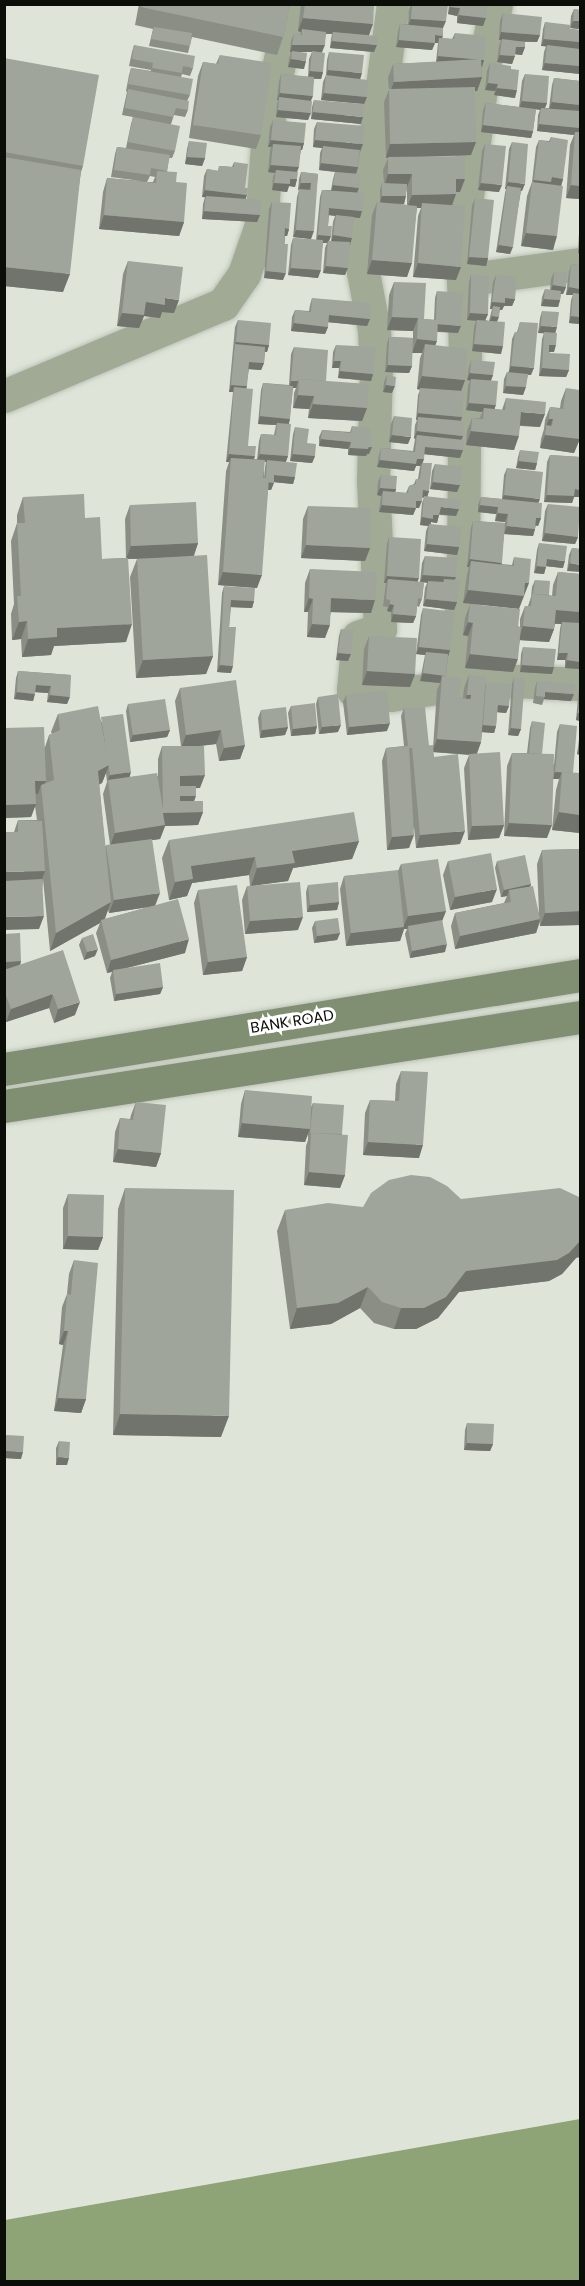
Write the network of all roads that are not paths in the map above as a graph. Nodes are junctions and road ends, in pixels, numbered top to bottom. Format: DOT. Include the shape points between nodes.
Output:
graph roads {
  1 [pos="292,4"];
  2 [pos="393,4"];
  3 [pos="496,4"];
  4 [pos="580,264"];
  5 [pos="463,280"];
  6 [pos="4,396"];
  7 [pos="580,684"];
  8 [pos="457,685"];
  9 [pos="580,975"];
  10 [pos="580,1017"];
  11 [pos="4,1069"];
  12 [pos="4,1106"];
  1 -- 6 [label="street" via="270,105 261,225 244,273 223,304"];
  2 -- 8 [label="street" via="364,222 363,272 376,366 373,482 380,629 358,637 353,690 391,695"];
  3 -- 5 [label="street" via="467,197"];
  4 -- 5 [label="street"];
  5 -- 8 [label="street" via="463,566"];
  7 -- 8 [label="street" via="515,681"];
  9 -- 11 [label="main road, BANK ROAD"];
  10 -- 12 [label="main road"];
}
